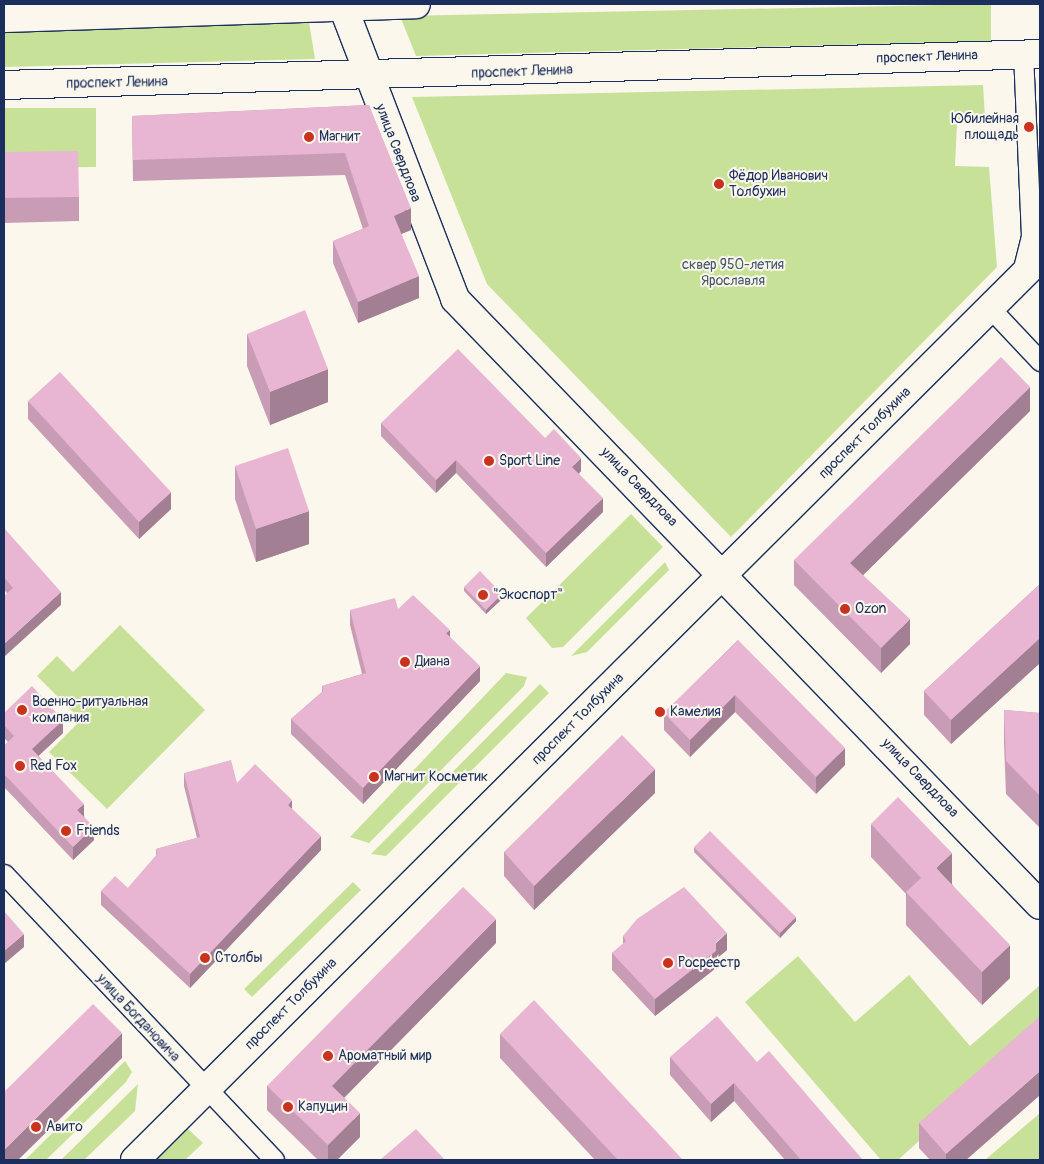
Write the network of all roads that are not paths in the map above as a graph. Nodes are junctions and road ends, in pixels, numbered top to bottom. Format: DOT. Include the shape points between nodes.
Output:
graph roads {
  1 [pos="416,4"];
  2 [pos="342,5"];
  3 [pos="4,18"];
  4 [pos="1035,57"];
  5 [pos="369,76"];
  6 [pos="4,86"];
  7 [pos="1040,249"];
  8 [pos="1040,258"];
  9 [pos="1021,277"];
  10 [pos="990,308"];
  11 [pos="1040,360"];
  12 [pos="723,574"];
  13 [pos="4,874"];
  14 [pos="1040,905"];
  15 [pos="206,1089"];
  16 [pos="135,1160"];
  17 [pos="274,1160"];
  1 -- 2 [label="main road"];
  2 -- 3 [label="main road"];
  2 -- 5 [label="main road, улица Свердлова"];
  4 -- 5 [label="main road, проспект Ленина"];
  4 -- 9 [label="street" via="1032,236"];
  5 -- 6 [label="main road, проспект Ленина"];
  5 -- 12 [label="main road, улица Свердлова" via="456,299"];
  7 -- 9 [label="main road, проспект Толбухина"];
  8 -- 9 [label="main road, проспект Толбухина"];
  9 -- 10 [label="main road, проспект Толбухина"];
  10 -- 11 [label="street"];
  10 -- 12 [label="main road, проспект Толбухина"];
  12 -- 14 [label="main road, улица Свердлова"];
  12 -- 15 [label="main road, проспект Толбухина"];
  13 -- 15 [label="street, улица Богдановича"];
  15 -- 16 [label="main road, проспект Толбухина"];
  15 -- 17 [label="street, улица Богдановича"];
}
